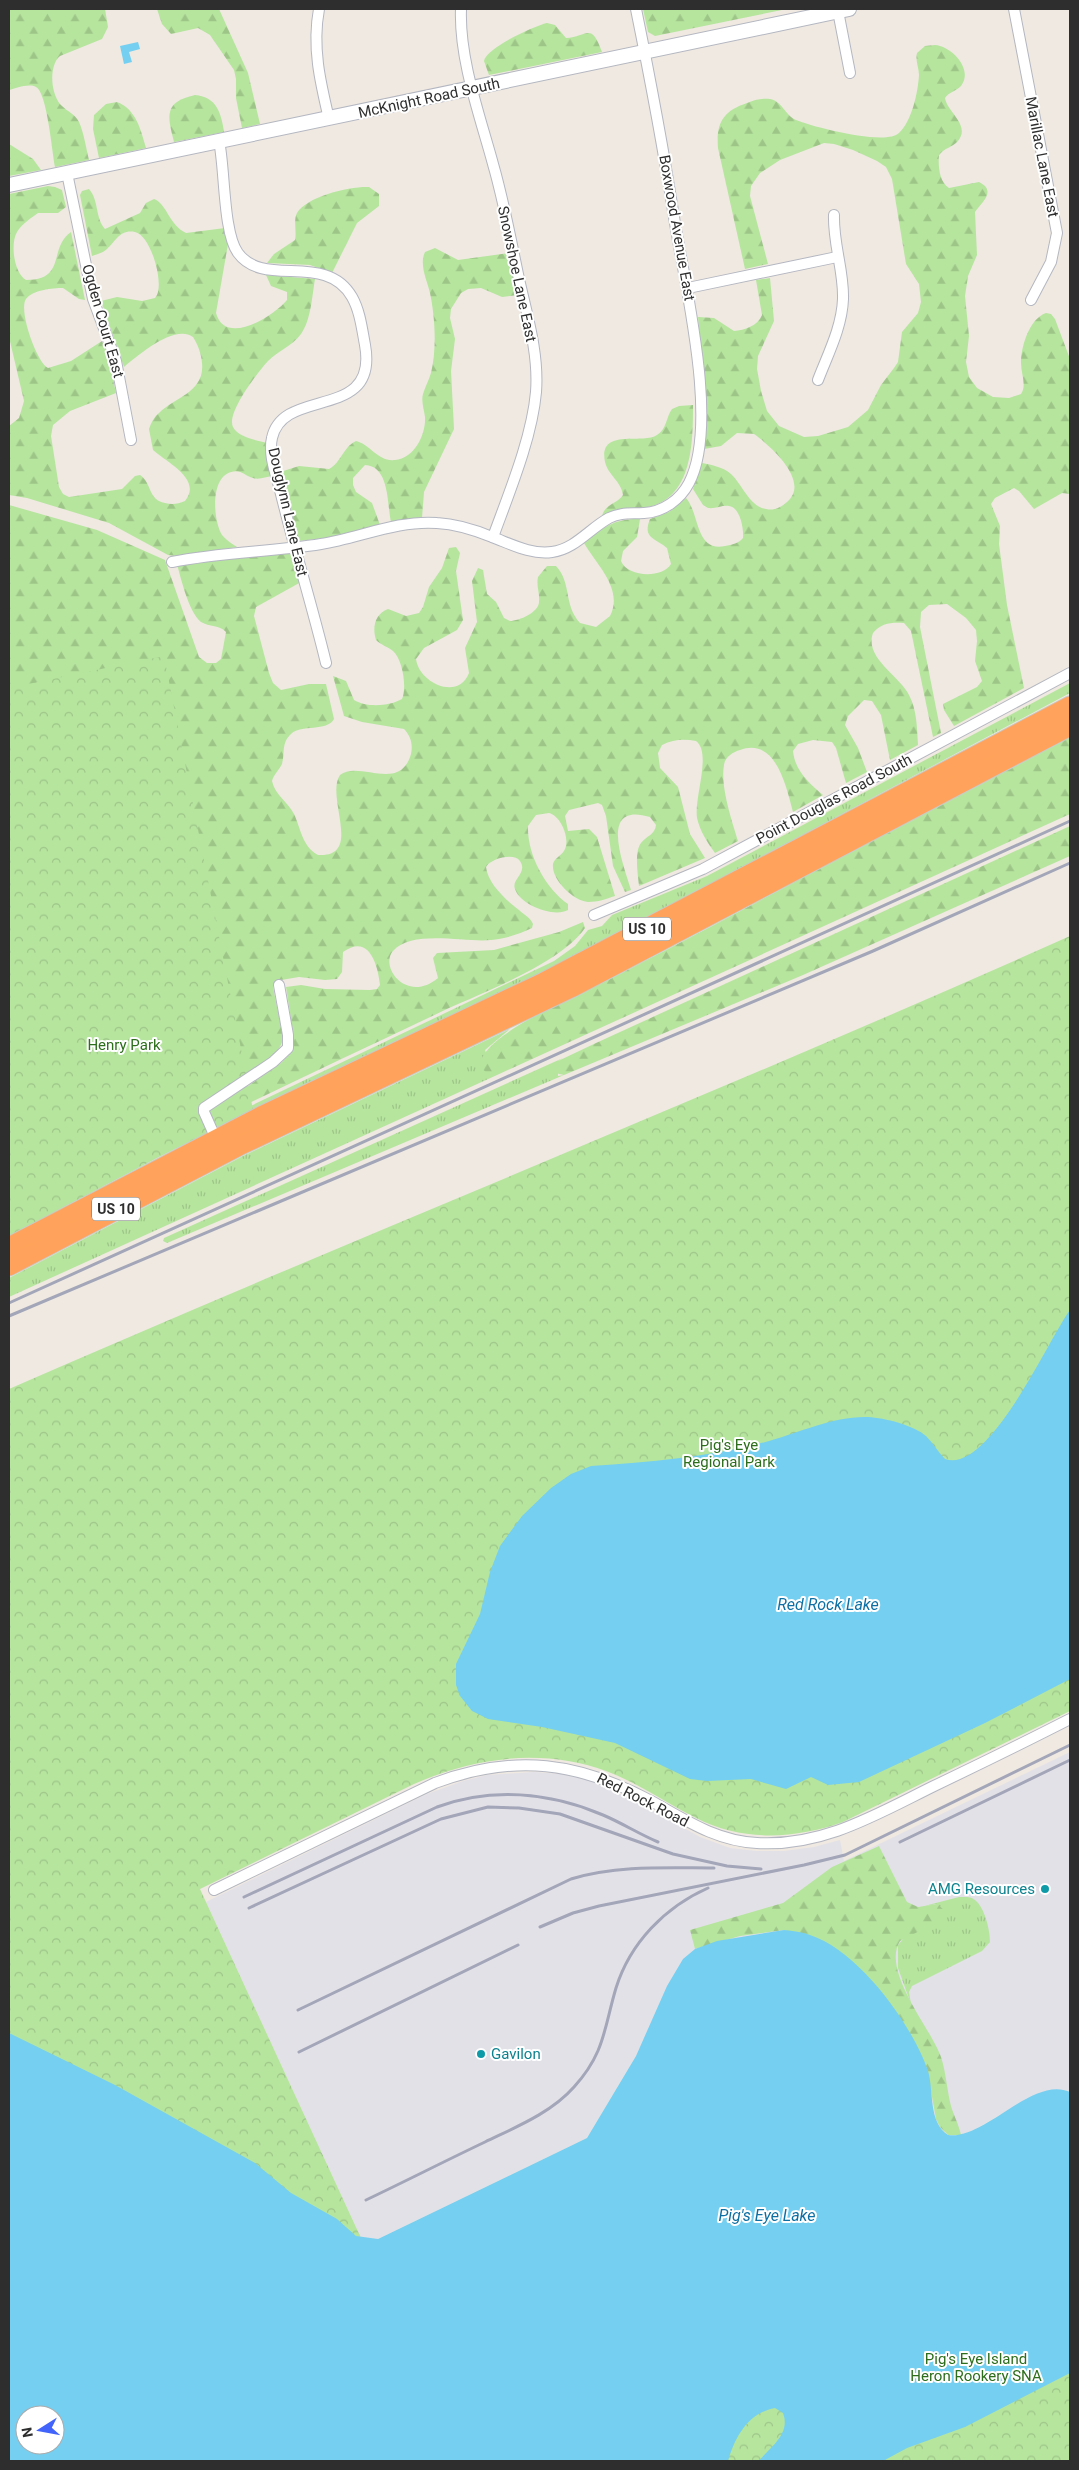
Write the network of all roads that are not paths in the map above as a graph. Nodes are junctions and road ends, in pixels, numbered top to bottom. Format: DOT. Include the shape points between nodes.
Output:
graph roads {
  1 [pos="319,9"];
  2 [pos="461,9"];
  3 [pos="636,9"];
  4 [pos="1014,9"];
  5 [pos="844,10"];
  6 [pos="645,52"];
  7 [pos="850,73"];
  8 [pos="473,88"];
  9 [pos="328,118"];
  10 [pos="219,141"];
  11 [pos="67,173"];
  12 [pos="9,185"];
  13 [pos="834,214"];
  14 [pos="837,257"];
  15 [pos="688,288"];
  16 [pos="1030,300"];
  17 [pos="818,380"];
  18 [pos="131,440"];
  19 [pos="493,537"];
  20 [pos="294,547"];
  21 [pos="172,562"];
  22 [pos="326,663"];
  23 [pos="1070,674"];
  24 [pos="1070,706"];
  25 [pos="1070,726"];
  26 [pos="594,915"];
  27 [pos="279,985"];
  28 [pos="220,1146"];
  29 [pos="9,1248"];
  30 [pos="9,1266"];
  31 [pos="1070,1719"];
  32 [pos="214,1890"];
  1 -- 9 [label="street" via="316,56"];
  2 -- 8 [label="street, Snowshoe Lane East" via="462,36"];
  3 -- 6 [label="street, Boxwood Avenue East"];
  4 -- 16 [label="street, Marillac Lane East" via="1057,237 1051,262"];
  5 -- 6 [label="street, McKnight Road South"];
  5 -- 7 [label="street"];
  6 -- 8 [label="street, McKnight Road South"];
  6 -- 15 [label="street, Boxwood Avenue East"];
  8 -- 9 [label="street, McKnight Road South"];
  8 -- 19 [label="street, Snowshoe Lane East" via="498,180 537,374 531,418"];
  9 -- 10 [label="street, McKnight Road South"];
  10 -- 11 [label="street, McKnight Road South"];
  10 -- 20 [label="street, Douglynn Lane East" via="230,232 238,252 259,268 311,271 342,285 355,303 365,346 365,371 355,387 338,399 295,412 279,424 272,437 273,459"];
  11 -- 12 [label="street, McKnight Road South"];
  11 -- 18 [label="street, Ogden Court East" via="93,299 116,361"];
  13 -- 14 [label="street"];
  14 -- 15 [label="street"];
  14 -- 17 [label="street" via="842,313"];
  15 -- 19 [label="street, Boxwood Avenue East" via="699,390 698,449 689,484 679,497 662,509 648,513 618,514 570,546 552,552 531,551"];
  19 -- 20 [label="street, Boxwood Avenue East" via="458,526 424,523"];
  20 -- 21 [label="street, Boxwood Avenue East" via="222,553"];
  20 -- 22 [label="street, Douglynn Lane East" via="314,609"];
  23 -- 26 [label="street, Point Douglas Road South" via="703,869"];
  24 -- 28 [label="highway, US 10" via="544,982"];
  25 -- 28 [label="highway, US 10" via="571,988"];
  27 -- 28 [label="street" via="288,1048 273,1062 204,1108"];
  28 -- 29 [label="highway, US 10"];
  28 -- 30 [label="highway, US 10"];
  31 -- 32 [label="street, Red Rock Road" via="849,1828 809,1840 767,1844 728,1839 705,1831 630,1790 595,1775 552,1766 504,1766 465,1773 435,1783"];
}
